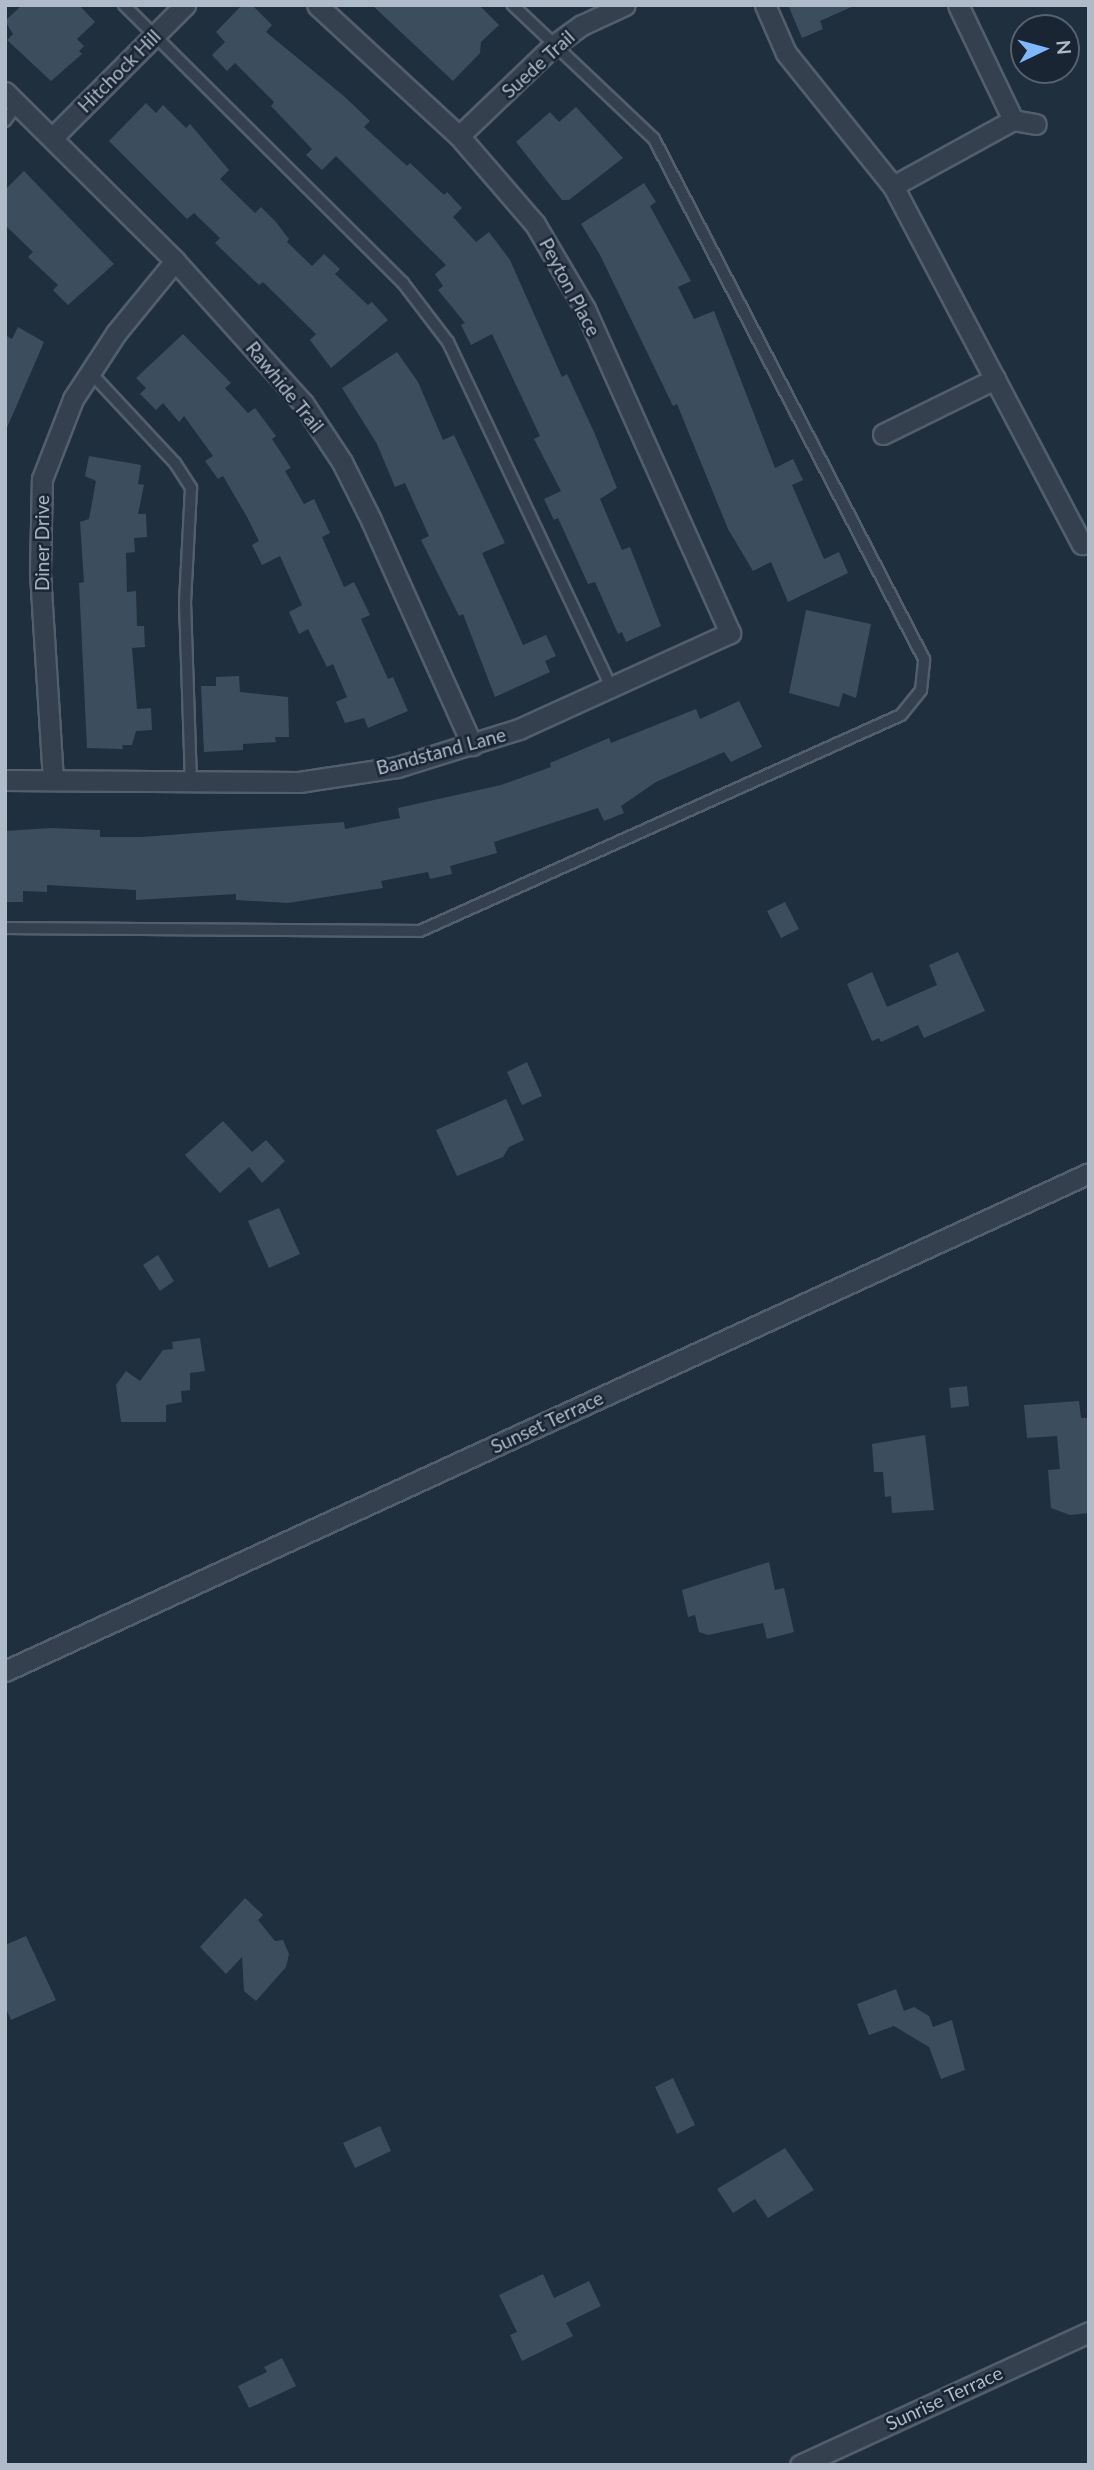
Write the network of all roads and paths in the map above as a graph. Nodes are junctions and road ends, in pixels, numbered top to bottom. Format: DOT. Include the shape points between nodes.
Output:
graph roads {
  1 [pos="124,5"];
  2 [pos="185,5"];
  3 [pos="317,5"];
  4 [pos="513,5"];
  5 [pos="625,5"];
  6 [pos="765,5"];
  7 [pos="958,5"];
  8 [pos="155,36"];
  9 [pos="554,46"];
  10 [pos="11,98"];
  11 [pos="1013,120"];
  12 [pos="5,121"];
  13 [pos="1036,124"];
  14 [pos="459,136"];
  15 [pos="53,137"];
  16 [pos="893,186"];
  17 [pos="175,261"];
  18 [pos="90,372"];
  19 [pos="995,379"];
  20 [pos="883,434"];
  21 [pos="1082,544"];
  22 [pos="730,634"];
  23 [pos="611,687"];
  24 [pos="472,745"];
  25 [pos="5,780"];
  26 [pos="53,780"];
  27 [pos="191,783"];
  28 [pos="5,928"];
  29 [pos="1089,1173"];
  30 [pos="5,1671"];
  31 [pos="1089,2332"];
  32 [pos="800,2465"];
  1 -- 8 [label="lane"];
  2 -- 8 [label="street, Hitchock Hill"];
  3 -- 14 [label="street, Peyton Place"];
  4 -- 9 [label="lane"];
  5 -- 9 [label="street, Suede Trail"];
  6 -- 16 [label="street" via="786,53"];
  7 -- 11 [label="street"];
  8 -- 15 [label="street, Hitchock Hill"];
  8 -- 23 [label="lane" via="403,283 448,342"];
  9 -- 14 [label="street, Suede Trail"];
  9 -- 28 [label="lane" via="654,139 924,659 921,690 901,715 420,931"];
  10 -- 12 [label="lane"];
  10 -- 15 [label="street, Rawhide Trail"];
  11 -- 13 [label="street"];
  11 -- 16 [label="street"];
  14 -- 22 [label="street, Peyton Place" via="536,224 585,309"];
  15 -- 17 [label="street, Rawhide Trail"];
  16 -- 19 [label="street"];
  17 -- 18 [label="street, Diner Drive"];
  17 -- 24 [label="street, Rawhide Trail" via="303,403 342,462"];
  18 -- 26 [label="street, Diner Drive" via="73,399 42,478 40,571"];
  18 -- 27 [label="lane" via="175,463 191,488 185,602"];
  19 -- 20 [label="street"];
  19 -- 21 [label="street"];
  22 -- 23 [label="street, Bandstand Lane"];
  23 -- 24 [label="street, Bandstand Lane"];
  24 -- 27 [label="street, Bandstand Lane" via="397,767 299,782"];
  25 -- 26 [label="street, Bandstand Lane"];
  26 -- 27 [label="street, Bandstand Lane"];
  29 -- 30 [label="street, Sunset Terrace"];
  31 -- 32 [label="street, Sunrise Terrace"];
}
